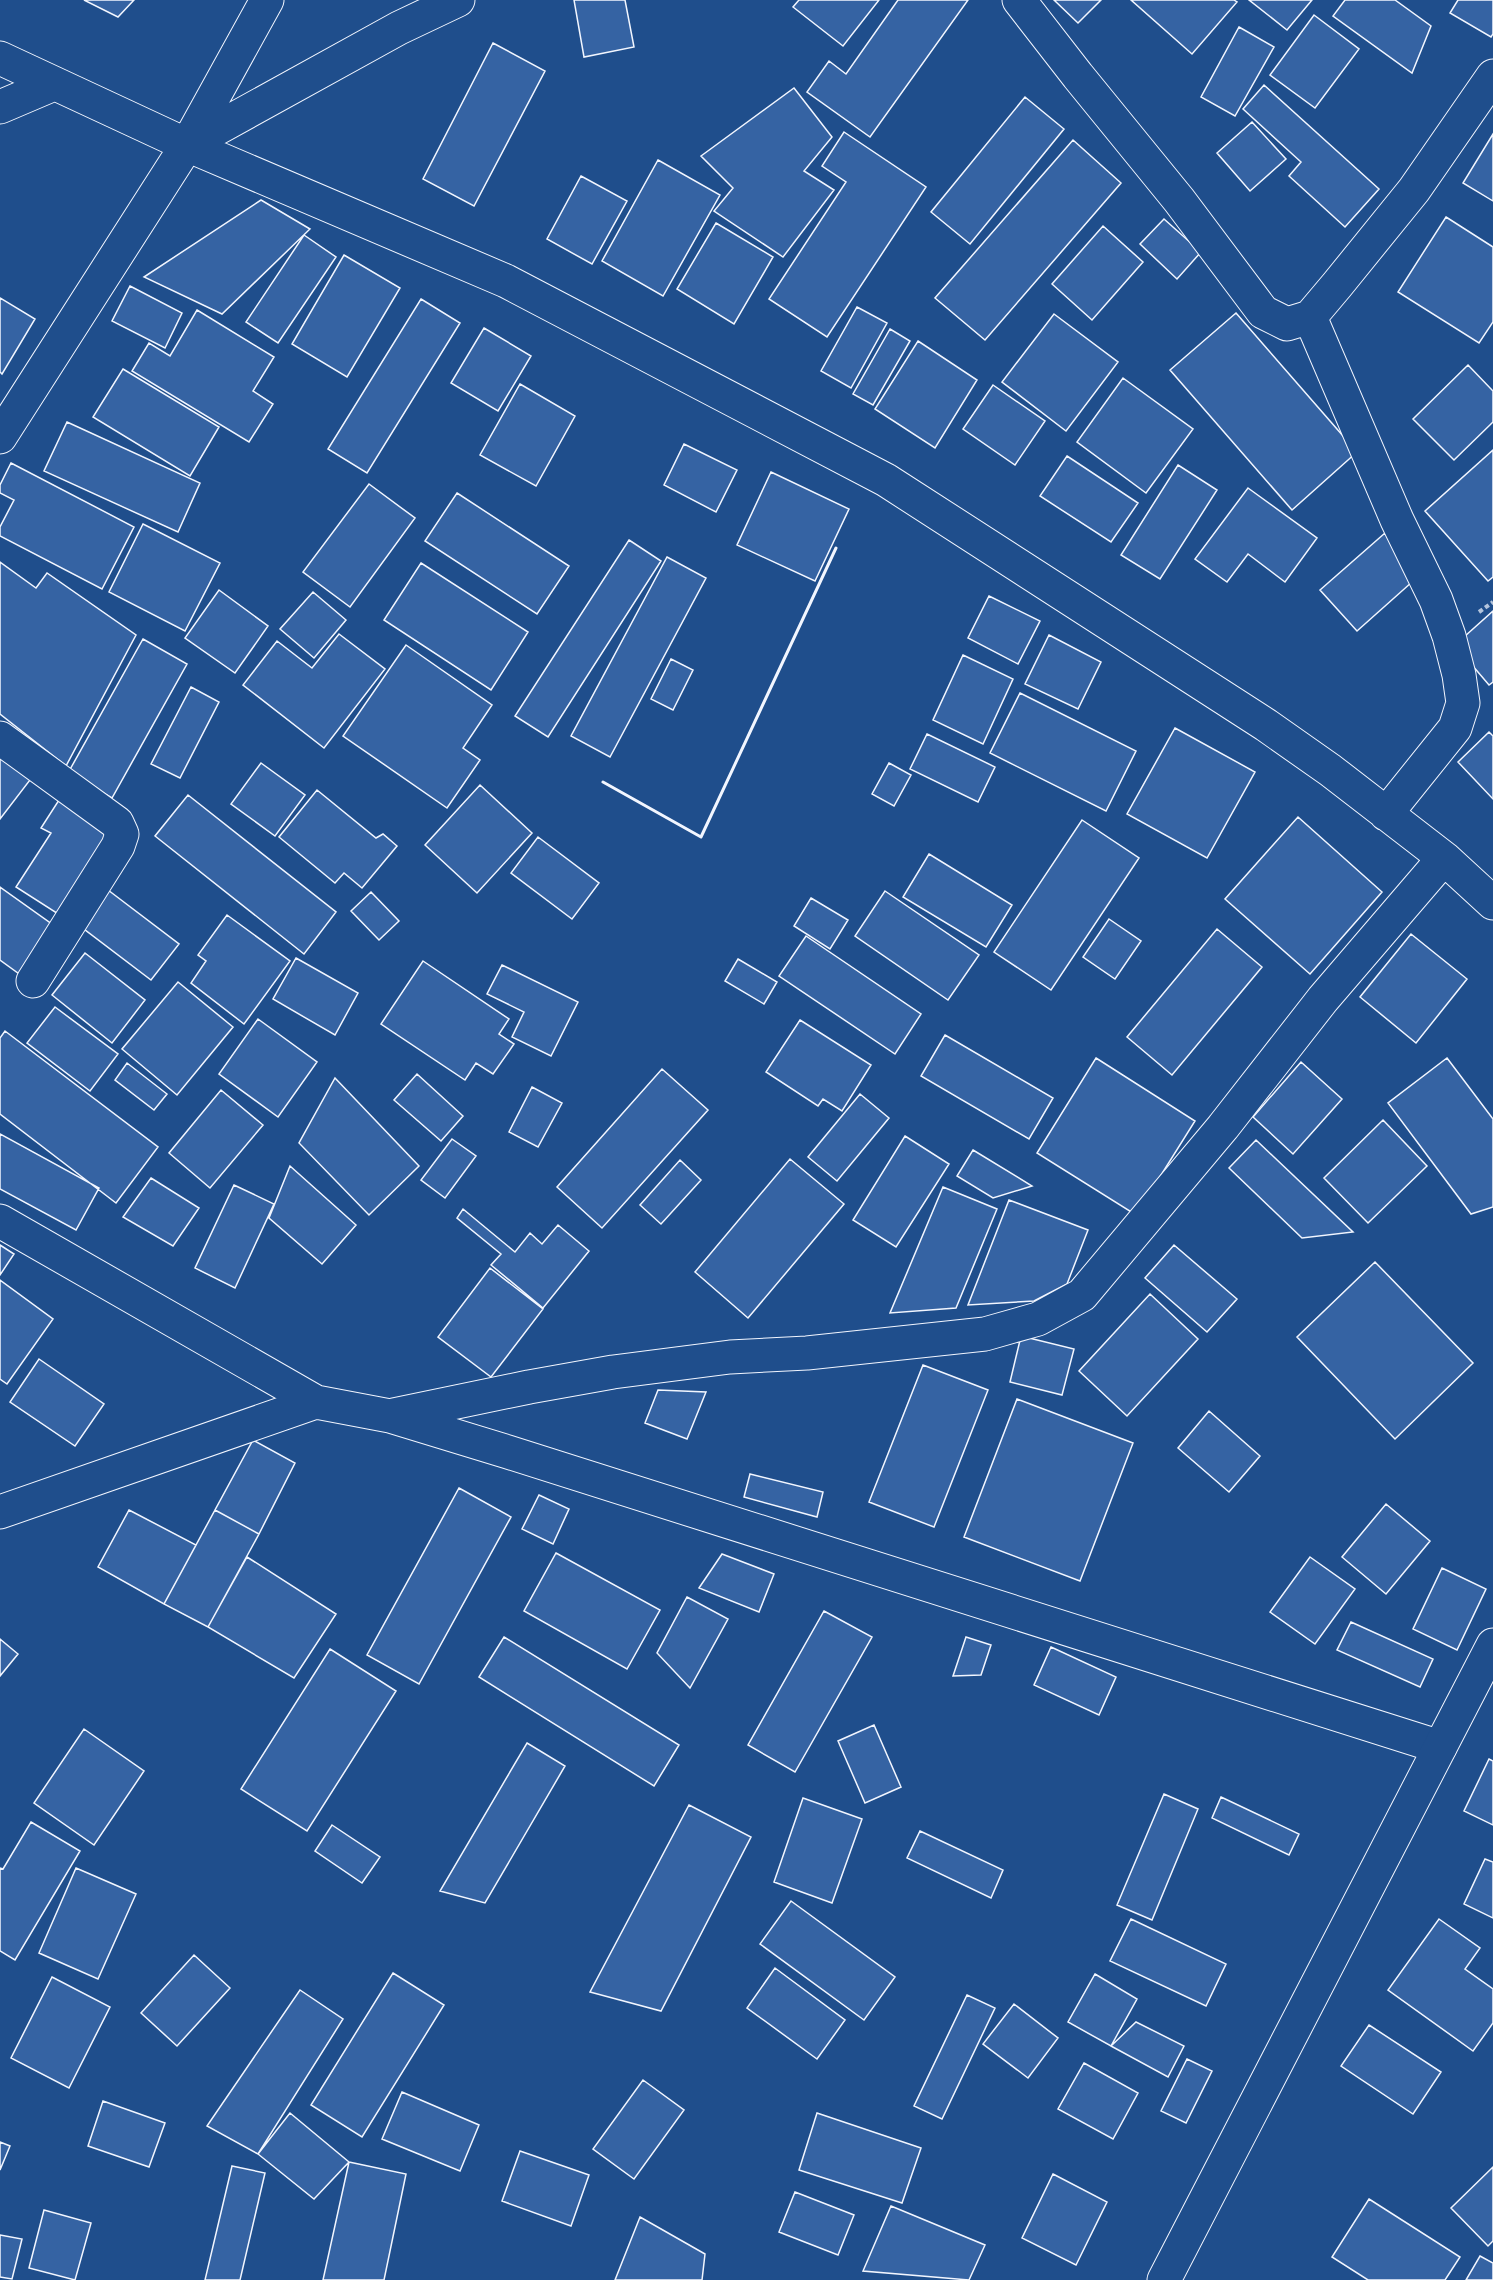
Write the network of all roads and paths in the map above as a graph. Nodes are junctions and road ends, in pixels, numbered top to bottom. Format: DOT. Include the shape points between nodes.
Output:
graph roads {
  1 [pos="267,0"];
  2 [pos="458,0"];
  3 [pos="1019,0"];
  4 [pos="0,58"];
  5 [pos="1493,76"];
  6 [pos="54,84"];
  7 [pos="0,107"];
  8 [pos="188,145"];
  9 [pos="1310,317"];
  10 [pos="0,437"];
  11 [pos="0,738"];
  12 [pos="1386,814"];
  13 [pos="1444,858"];
  14 [pos="1493,903"];
  15 [pos="33,981"];
  16 [pos="0,1221"];
  17 [pos="315,1402"];
  18 [pos="390,1416"];
  19 [pos="0,1512"];
  20 [pos="1493,1646"];
  21 [pos="1440,1747"];
  22 [pos="1164,2280"];
  1 -- 8 [label="street"];
  2 -- 8 [label="street" via="399,28"];
  3 -- 9 [label="street" via="1263,312 1287,324"];
  4 -- 6 [label="street"];
  5 -- 9 [label="street" via="1414,190"];
  6 -- 7 [label="street"];
  6 -- 8 [label="street"];
  8 -- 10 [label="street"];
  8 -- 12 [label="street" via="506,281 886,480 1266,725"];
  9 -- 12 [label="street" via="1397,520 1436,600 1459,675 1463,703 1455,728"];
  11 -- 15 [label="street" via="117,823 122,834"];
  12 -- 13 [label="street"];
  13 -- 14 [label="street"];
  13 -- 18 [label="street" via="1323,999 1223,1127 1082,1295 1038,1318 985,1334 730,1357 614,1372"];
  16 -- 17 [label="street"];
  17 -- 18 [label="street"];
  17 -- 19 [label="street"];
  18 -- 21 [label="street"];
  20 -- 21 [label="street"];
  21 -- 22 [label="street"];
}
